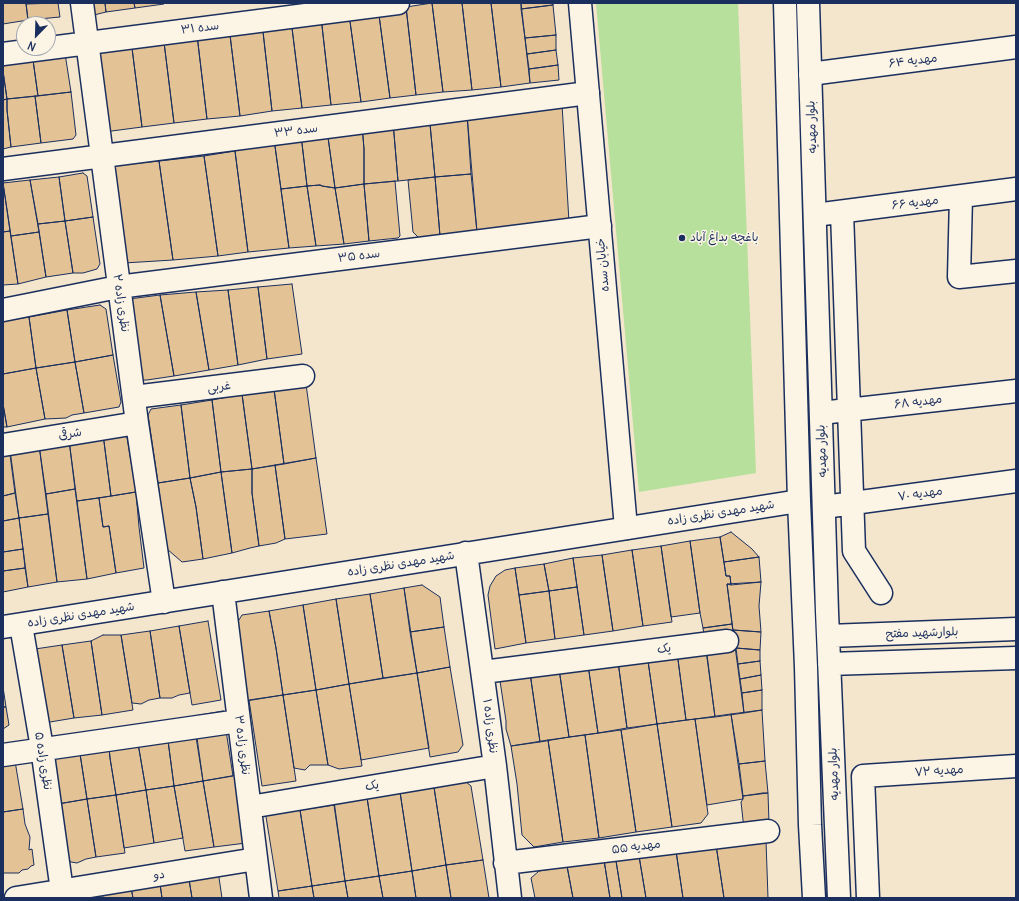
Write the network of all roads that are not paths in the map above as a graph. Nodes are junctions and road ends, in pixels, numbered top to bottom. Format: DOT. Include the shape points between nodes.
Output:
graph roads {
  1 [pos="82,3"];
  2 [pos="398,3"];
  3 [pos="580,3"];
  4 [pos="785,3"];
  5 [pos="808,3"];
  6 [pos="86,43"];
  7 [pos="1016,48"];
  8 [pos="3,54"];
  9 [pos="810,74"];
  10 [pos="588,93"];
  11 [pos="101,157"];
  12 [pos="3,169"];
  13 [pos="1016,189"];
  14 [pos="961,197"];
  15 [pos="842,212"];
  16 [pos="815,216"];
  17 [pos="600,226"];
  18 [pos="1016,271"];
  19 [pos="118,287"];
  20 [pos="3,310"];
  21 [pos="303,376"];
  22 [pos="1016,391"];
  23 [pos="134,397"];
  24 [pos="850,410"];
  25 [pos="821,413"];
  26 [pos="137,423"];
  27 [pos="3,445"];
  28 [pos="1016,481"];
  29 [pos="799,500"];
  30 [pos="852,503"];
  31 [pos="824,507"];
  32 [pos="626,528"];
  33 [pos="466,553"];
  34 [pos="223,592"];
  35 [pos="880,593"];
  36 [pos="164,602"];
  37 [pos="12,626"];
  38 [pos="1016,628"];
  39 [pos="887,634"];
  40 [pos="828,636"];
  41 [pos="727,641"];
  42 [pos="1016,658"];
  43 [pos="888,663"];
  44 [pos="829,664"];
  45 [pos="483,672"];
  46 [pos="239,721"];
  47 [pos="42,748"];
  48 [pos="3,755"];
  49 [pos="495,766"];
  50 [pos="1016,766"];
  51 [pos="250,807"];
  52 [pos="768,831"];
  53 [pos="256,859"];
  54 [pos="505,863"];
  55 [pos="63,894"];
  56 [pos="16,898"];
  57 [pos="261,898"];
  58 [pos="510,898"];
  59 [pos="814,898"];
  60 [pos="839,898"];
  61 [pos="868,898"];
  1 -- 6 [label="street, نظری زاده ۲"];
  2 -- 6 [label="street, سده ۳۱"];
  3 -- 10 [label="street, خیابان سده"];
  4 -- 29 [label="street, بلوار مهدیه"];
  5 -- 9 [label="street, بلوار مهدیه"];
  6 -- 8 [label="street, سده ۳۱"];
  6 -- 11 [label="street, نظری زاده ۲"];
  7 -- 9 [label="street, مهدیه ۶۴"];
  9 -- 16 [label="street, بلوار مهدیه"];
  10 -- 11 [label="street, سده ۳۳"];
  10 -- 17 [label="street, خیابان سده"];
  11 -- 12 [label="street, سده ۳۳"];
  11 -- 19 [label="street, نظری زاده ۲"];
  13 -- 14 [label="street, مهدیه ۶۶"];
  14 -- 15 [label="street, مهدیه ۶۶"];
  14 -- 18 [label="street" via="959,276"];
  15 -- 16 [label="street, مهدیه ۶۶"];
  15 -- 24 [label="street"];
  16 -- 25 [label="street, بلوار مهدیه"];
  17 -- 19 [label="street, سده ۳۵"];
  17 -- 32 [label="street, خیابان سده"];
  19 -- 20 [label="street"];
  19 -- 23 [label="street, نظری زاده ۲"];
  21 -- 23 [label="street, غربی"];
  22 -- 24 [label="street, مهدیه ۶۸"];
  23 -- 26 [label="street, نظری زاده ۲"];
  24 -- 25 [label="street, مهدیه ۶۸"];
  24 -- 30 [label="street"];
  25 -- 31 [label="street, بلوار مهدیه"];
  26 -- 27 [label="street, شرقی"];
  26 -- 36 [label="street, نظری زاده ۲"];
  28 -- 30 [label="street, مهدیه ۷۰"];
  29 -- 32 [label="street, شهید مهدی نظری زاده"];
  29 -- 59 [label="street, بلوار مهدیه"];
  30 -- 31 [label="street, مهدیه ۷۰"];
  30 -- 35 [label="street" via="854,551"];
  31 -- 40 [label="street, بلوار مهدیه"];
  32 -- 33 [label="street, شهید مهدی نظری زاده"];
  33 -- 34 [label="street, شهید مهدی نظری زاده"];
  33 -- 45 [label="street, نظری زاده ۱"];
  34 -- 36 [label="street, شهید مهدی نظری زاده"];
  34 -- 46 [label="street, نظری زاده ۳"];
  36 -- 37 [label="street, شهید مهدی نظری زاده"];
  37 -- 47 [label="street, نظری زاده ۵"];
  38 -- 39 [label="street, بلوارشهید مفتح"];
  39 -- 40 [label="street, بلوارشهید مفتح"];
  39 -- 43 [label="street" via="878,645 878,653"];
  40 -- 44 [label="street, بلوار مهدیه"];
  41 -- 45 [label="street, یک"];
  42 -- 43 [label="street"];
  43 -- 44 [label="street"];
  44 -- 60 [label="street, بلوار مهدیه"];
  45 -- 49 [label="street, نظری زاده ۱"];
  46 -- 47 [label="street"];
  46 -- 51 [label="street, نظری زاده ۳"];
  47 -- 48 [label="street"];
  47 -- 55 [label="street, نظری زاده ۵"];
  49 -- 51 [label="street, یک"];
  49 -- 54 [label="street, نظری زاده ۱"];
  50 -- 61 [label="street, مهدیه ۷۲" via="863,776"];
  51 -- 53 [label="street, نظری زاده ۳"];
  52 -- 54 [label="street, مهدیه ۵۵"];
  53 -- 55 [label="street, دو"];
  53 -- 57 [label="street, نظری زاده ۳"];
  54 -- 58 [label="street, نظری زاده ۱"];
  55 -- 56 [label="street, دو"];
}
